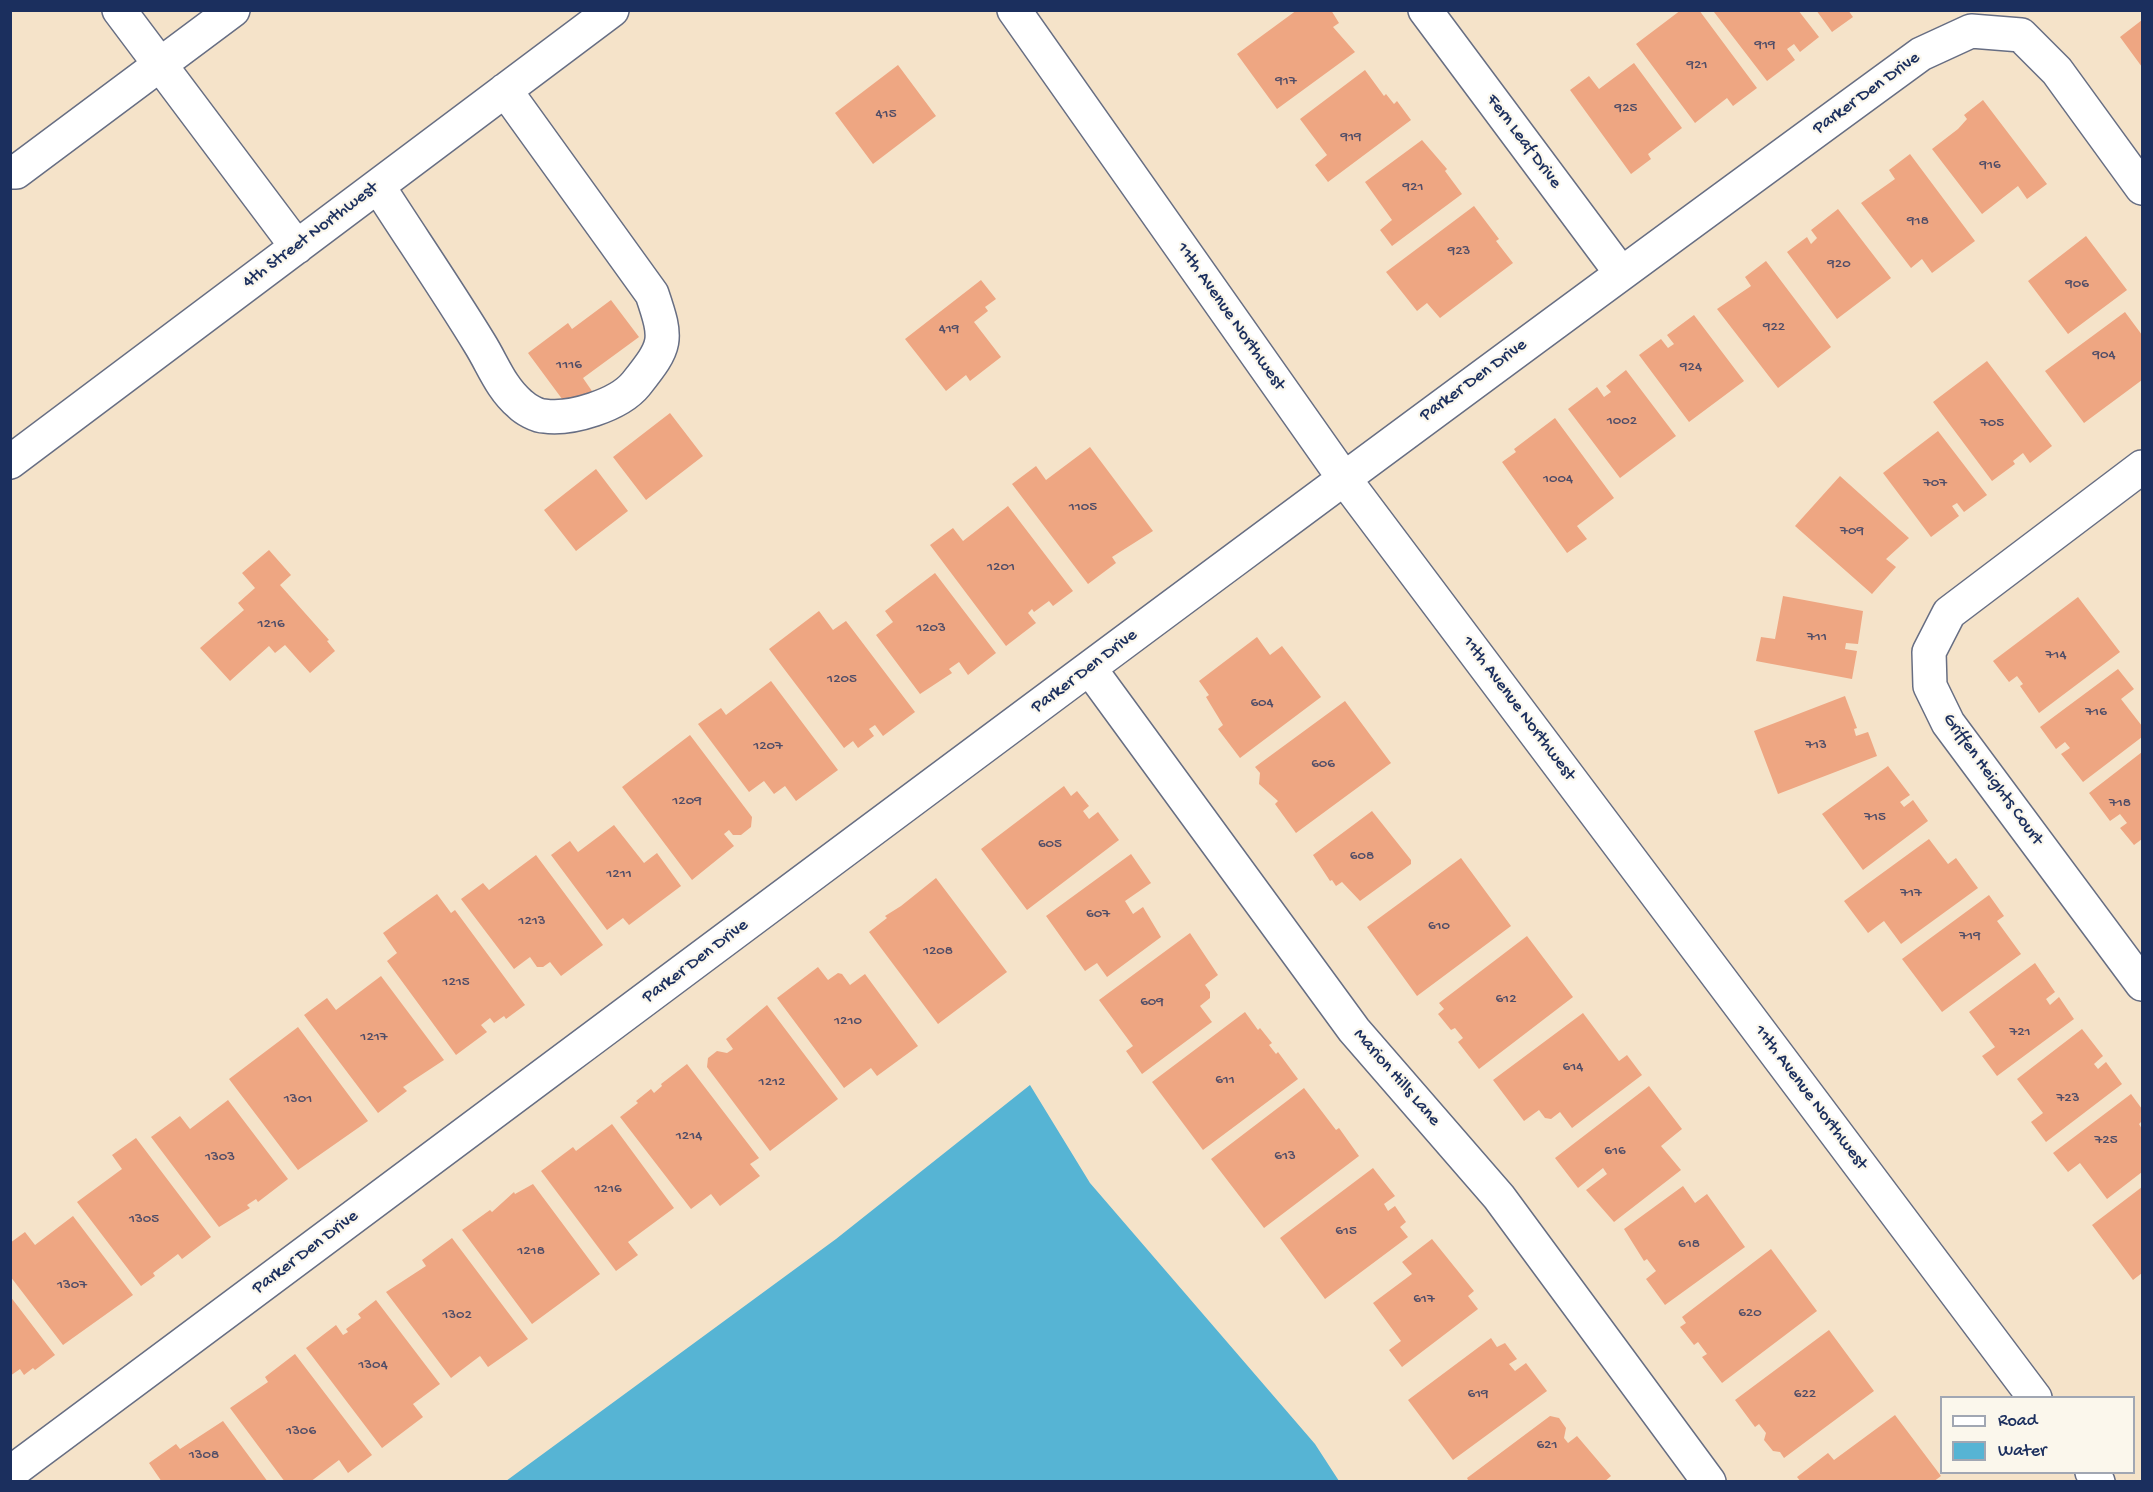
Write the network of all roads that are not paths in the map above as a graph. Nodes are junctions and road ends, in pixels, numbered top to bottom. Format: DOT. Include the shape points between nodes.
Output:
graph roads {
  1 [pos="119,10"];
  2 [pos="233,10"];
  3 [pos="612,10"];
  4 [pos="1014,10"];
  5 [pos="1425,10"];
  6 [pos="160,65"];
  7 [pos="506,90"];
  8 [pos="10,172"];
  9 [pos="378,186"];
  10 [pos="2142,188"];
  11 [pos="297,247"];
  12 [pos="1621,273"];
  13 [pos="10,462"];
  14 [pos="2142,467"];
  15 [pos="1343,477"];
  16 [pos="1090,669"];
  17 [pos="2142,984"];
  18 [pos="2033,1396"];
  19 [pos="10,1473"];
  20 [pos="1710,1482"];
  1 -- 6 [label="street"];
  2 -- 6 [label="street"];
  3 -- 7 [label="street, 4th Street Northwest"];
  4 -- 15 [label="street, 11th Avenue Northwest"];
  5 -- 12 [label="street, Fern Leaf Drive"];
  6 -- 8 [label="street" via="16,172"];
  6 -- 11 [label="street"];
  7 -- 9 [label="street, 4th Street Northwest"];
  7 -- 9 [label="street" via="652,294 663,328 659,355 630,391 607,404 577,413 543,417 521,405 503,387 481,345"];
  9 -- 11 [label="street, 4th Street Northwest"];
  10 -- 12 [label="street, Parker Den Drive" via="2057,71 2021,35 1971,31 1920,54"];
  11 -- 13 [label="street, 4th Street Northwest"];
  12 -- 15 [label="street, Parker Den Drive"];
  14 -- 17 [label="street, Griffen Heights Court" via="1949,613 1929,652 1930,686 1948,723"];
  15 -- 16 [label="street, Parker Den Drive"];
  15 -- 18 [label="street, 11th Avenue Northwest"];
  16 -- 19 [label="street, Parker Den Drive"];
  16 -- 20 [label="street, Marion Hills Lane" via="1354,1030 1499,1197"];
}
